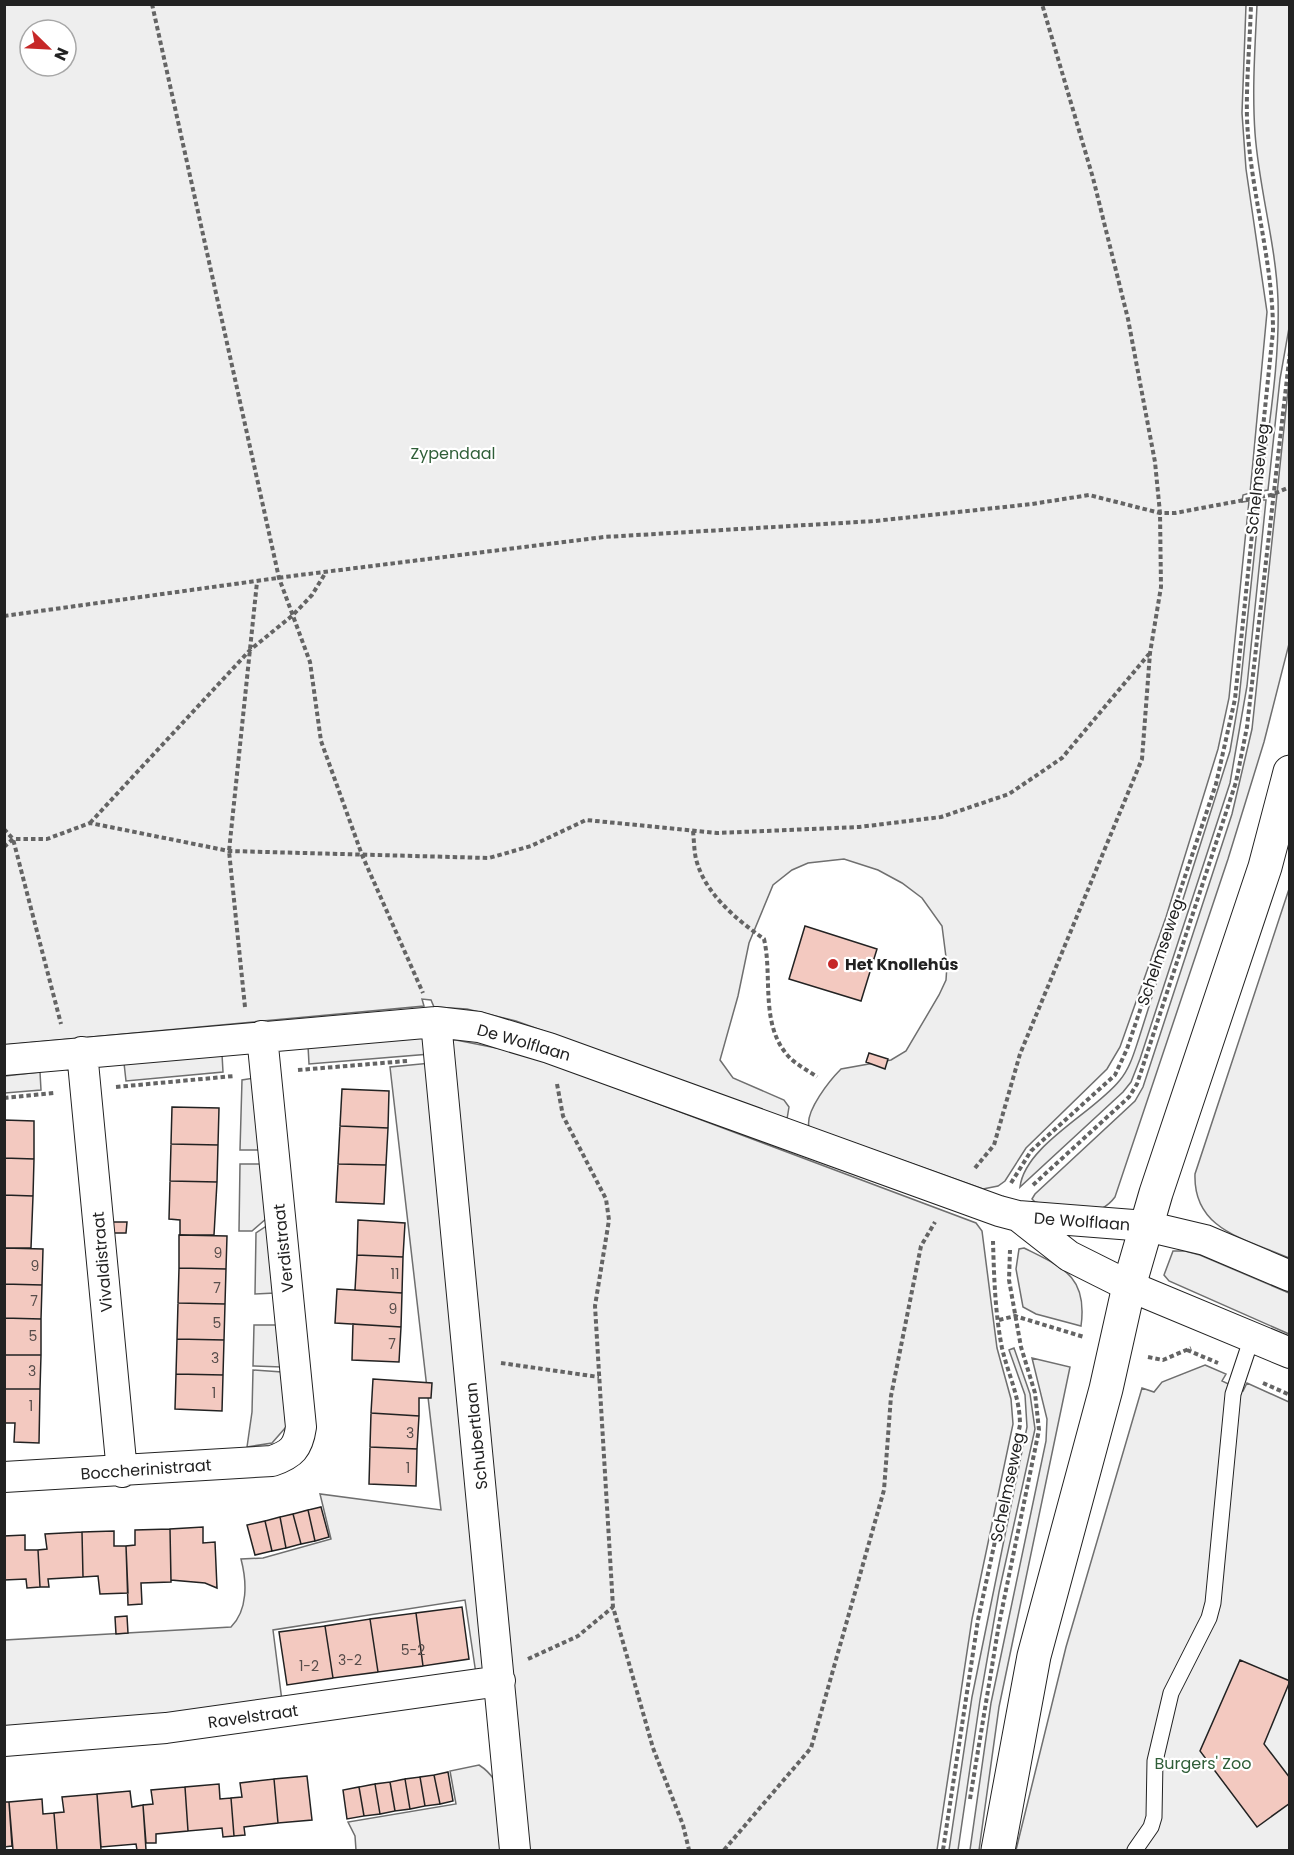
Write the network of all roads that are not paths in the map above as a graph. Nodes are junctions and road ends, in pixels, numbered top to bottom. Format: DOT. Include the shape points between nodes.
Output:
graph roads {
  1 [pos="1290,772"];
  2 [pos="436,1022"];
  3 [pos="255,1037"];
  4 [pos="74,1053"];
  5 [pos="4,1060"];
  6 [pos="1009,1214"];
  7 [pos="1146,1226"];
  8 [pos="1290,1276"];
  9 [pos="1129,1286"];
  10 [pos="1247,1349"];
  11 [pos="1290,1353"];
  12 [pos="288,1456"];
  13 [pos="122,1472"];
  14 [pos="4,1477"];
  15 [pos="499,1673"];
  16 [pos="4,1742"];
  17 [pos="515,1851"];
  18 [pos="998,1851"];
  19 [pos="1135,1851"];
  1 -- 7 [label="main road" via="1266,867"];
  2 -- 3 [label="street, De Wolflaan"];
  2 -- 6 [label="street, De Wolflaan" via="479,1027 549,1048"];
  2 -- 15 [label="street, Schubertlaan"];
  3 -- 4 [label="street, De Wolflaan"];
  3 -- 12 [label="street, Verdistraat" via="266,1073 301,1427 298,1443"];
  4 -- 5 [label="street, De Wolflaan"];
  4 -- 13 [label="street, Vivaldistraat" via="86,1089"];
  6 -- 7 [label="street, De Wolflaan"];
  6 -- 9 [label="street, De Wolflaan" via="1069,1256"];
  7 -- 8 [label="street, De Wolflaan" via="1205,1240"];
  7 -- 9 [label="main road"];
  9 -- 10 [label="street, De Wolflaan"];
  9 -- 18 [label="main road" via="1106,1389 1034,1656"];
  10 -- 11 [label="street, De Wolflaan"];
  10 -- 19 [label="lane" via="1233,1394 1213,1603 1171,1693 1155,1761 1154,1818"];
  12 -- 13 [label="street, Boccherinistraat" via="272,1461"];
  13 -- 14 [label="street, Boccherinistraat"];
  15 -- 16 [label="street, Ravelstraat" via="166,1728"];
  15 -- 17 [label="street, Schubertlaan"];
}
